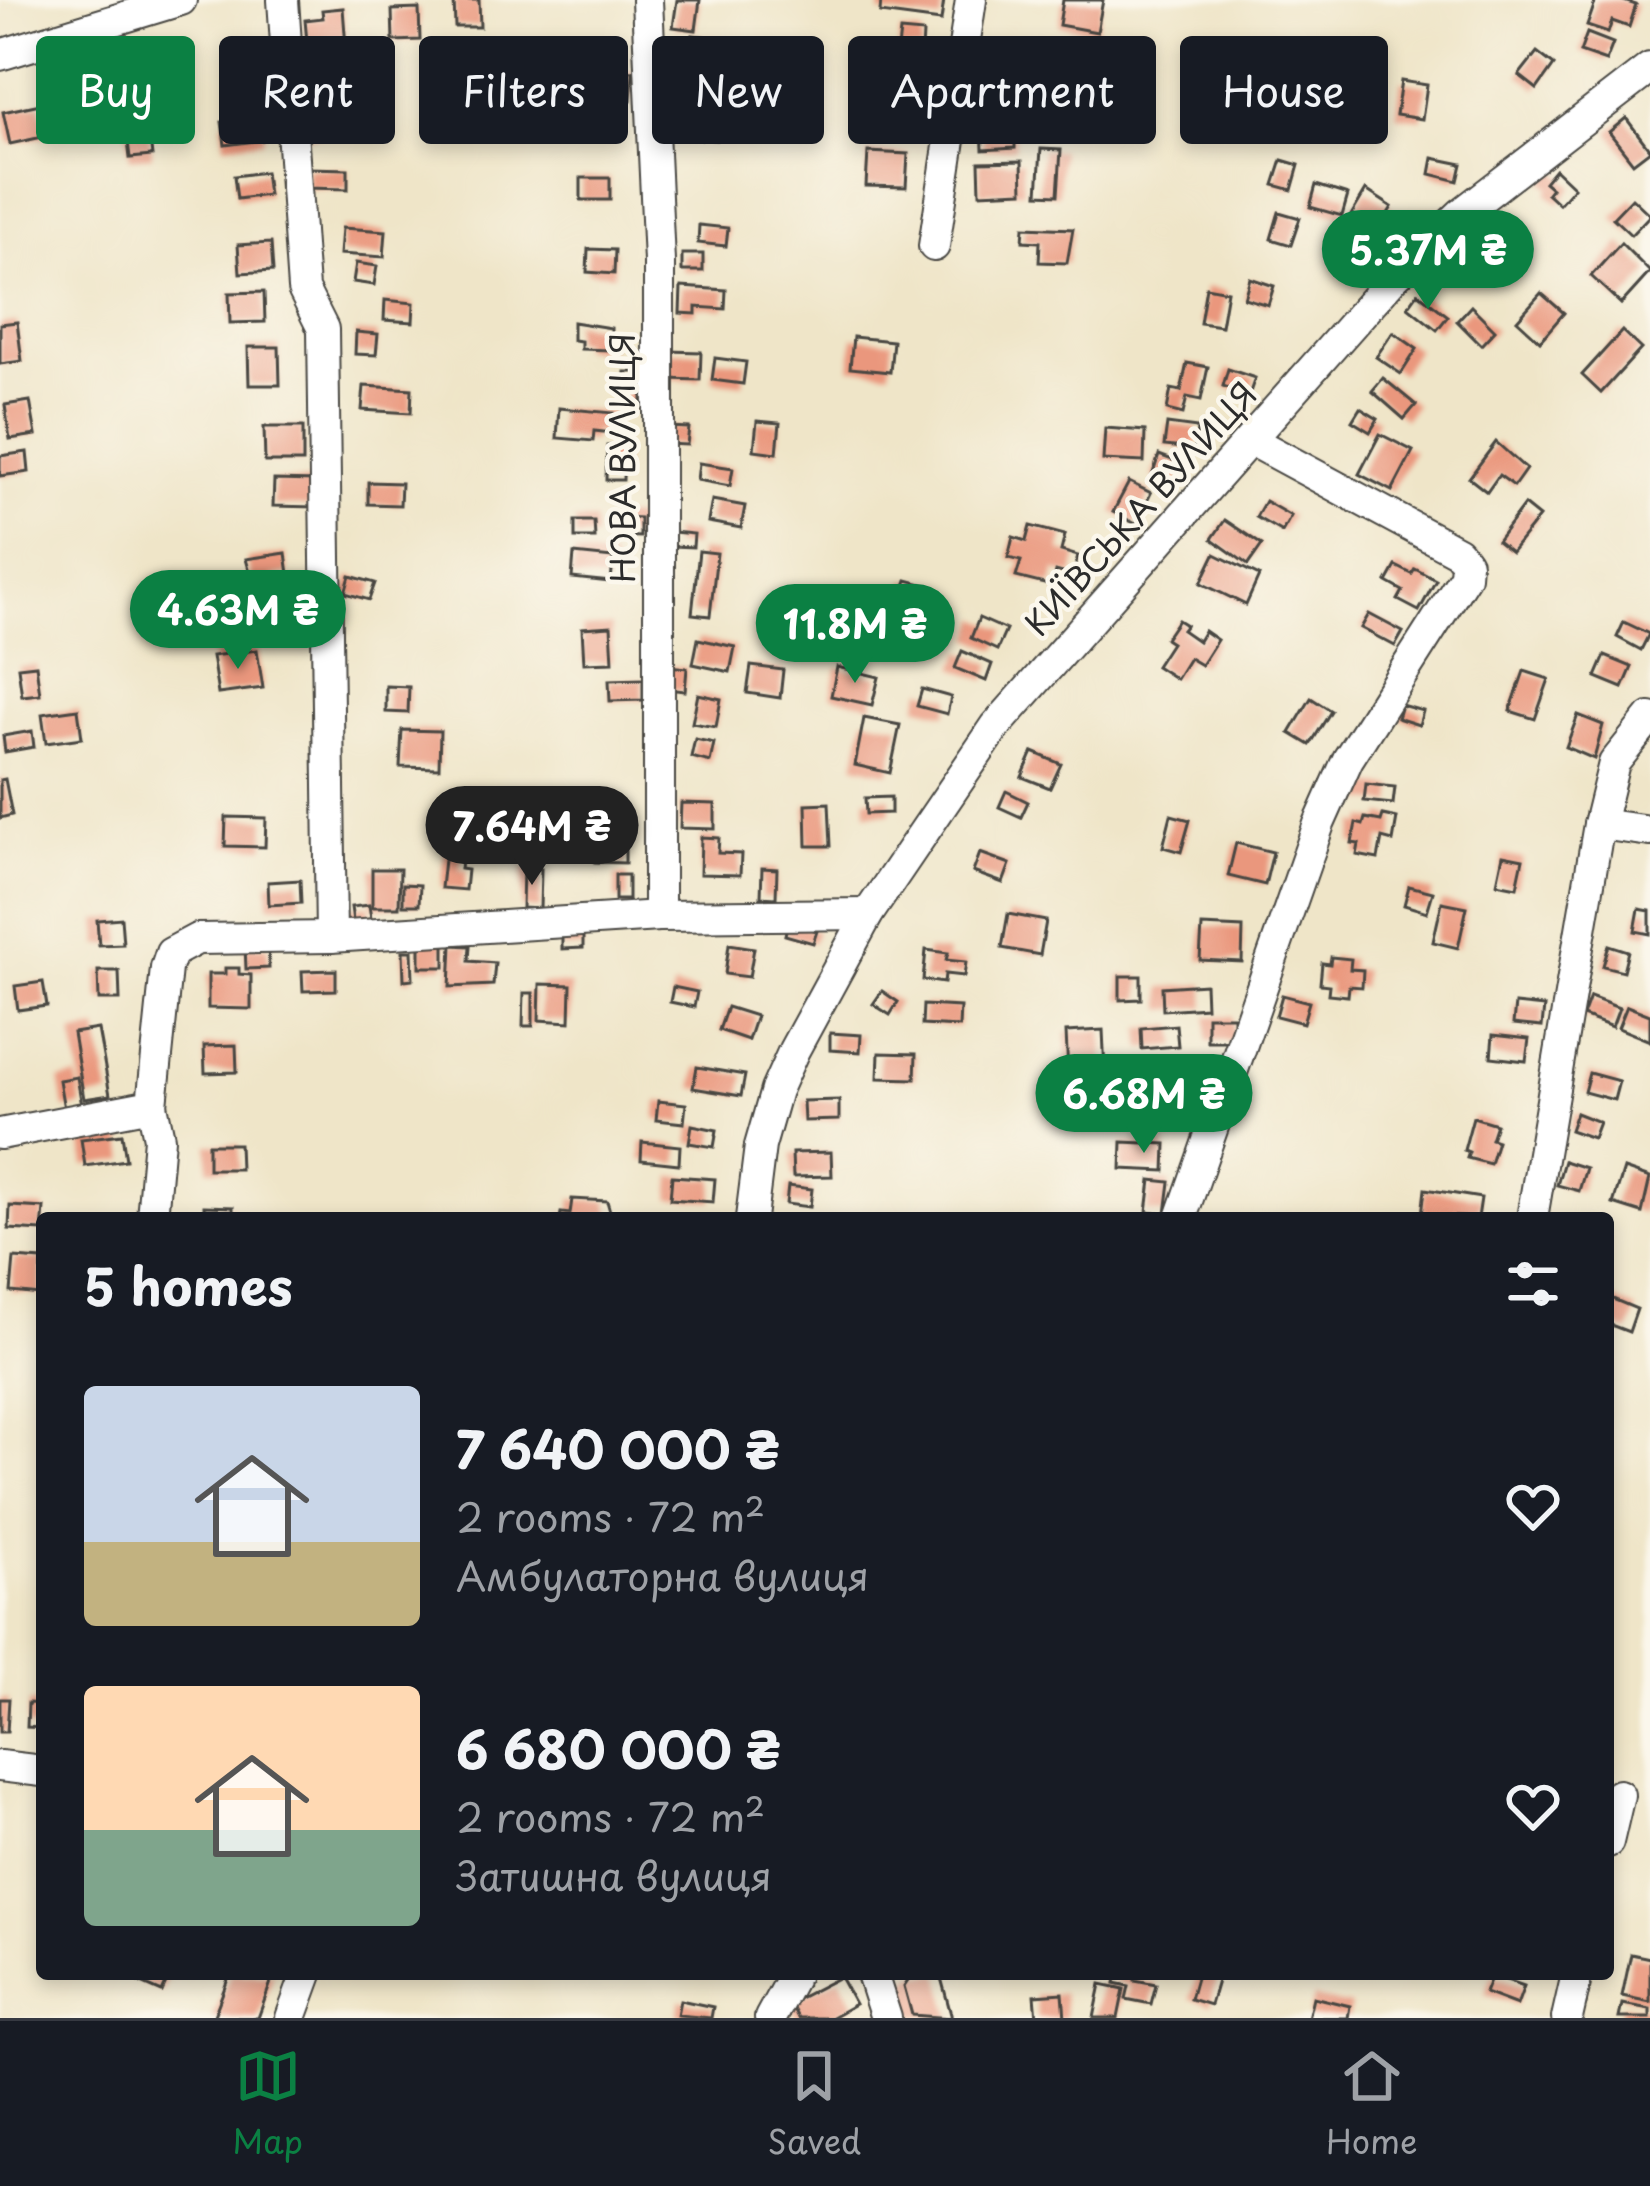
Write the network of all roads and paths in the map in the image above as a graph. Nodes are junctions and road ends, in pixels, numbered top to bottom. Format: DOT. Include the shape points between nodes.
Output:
graph roads {
  1 [pos="181,0"];
  2 [pos="283,0"];
  3 [pos="646,0"];
  4 [pos="971,0"];
  5 [pos="0,55"];
  6 [pos="1650,68"];
  7 [pos="934,246"];
  8 [pos="1250,440"];
  9 [pos="1650,718"];
  10 [pos="1599,824"];
  11 [pos="1650,831"];
  12 [pos="868,914"];
  13 [pos="659,916"];
  14 [pos="331,937"];
  15 [pos="152,1105"];
  16 [pos="0,1134"];
  17 [pos="153,1212"];
  18 [pos="752,1212"];
  19 [pos="1183,1212"];
  20 [pos="1533,1212"];
  21 [pos="0,1766"];
  22 [pos="36,1770"];
  23 [pos="1626,1794"];
  24 [pos="1614,1826"];
  25 [pos="305,1980"];
  26 [pos="791,1980"];
  27 [pos="874,1980"];
  28 [pos="1576,1980"];
  29 [pos="291,2018"];
  30 [pos="770,2018"];
  31 [pos="886,2018"];
  32 [pos="1567,2018"];
  1 -- 5 [label="street"];
  2 -- 14 [label="street" via="303,289 323,328"];
  3 -- 13 [label="street, НОВА ВУЛИЦЯ" via="658,262"];
  4 -- 7 [label="street"];
  6 -- 8 [label="street, КИЇВСЬКА ВУЛИЦЯ" via="1394,277"];
  8 -- 12 [label="street, КИЇВСЬКА ВУЛИЦЯ" via="997,726"];
  8 -- 19 [label="street" via="1458,552 1465,576 1348,759 1319,824"];
  9 -- 10 [label="street" via="1614,763"];
  10 -- 11 [label="street"];
  10 -- 20 [label="street"];
  12 -- 13 [label="street"];
  12 -- 18 [label="street, КИЇВСЬКА ВУЛИЦЯ" via="776,1090"];
  13 -- 14 [label="street"];
  14 -- 15 [label="street" via="197,939 171,953"];
  15 -- 16 [label="street"];
  15 -- 17 [label="street" via="159,1138"];
  21 -- 22 [label="street"];
  23 -- 24 [label="street"];
  25 -- 29 [label="street"];
  26 -- 30 [label="street"];
  27 -- 31 [label="street"];
  28 -- 32 [label="street"];
}
